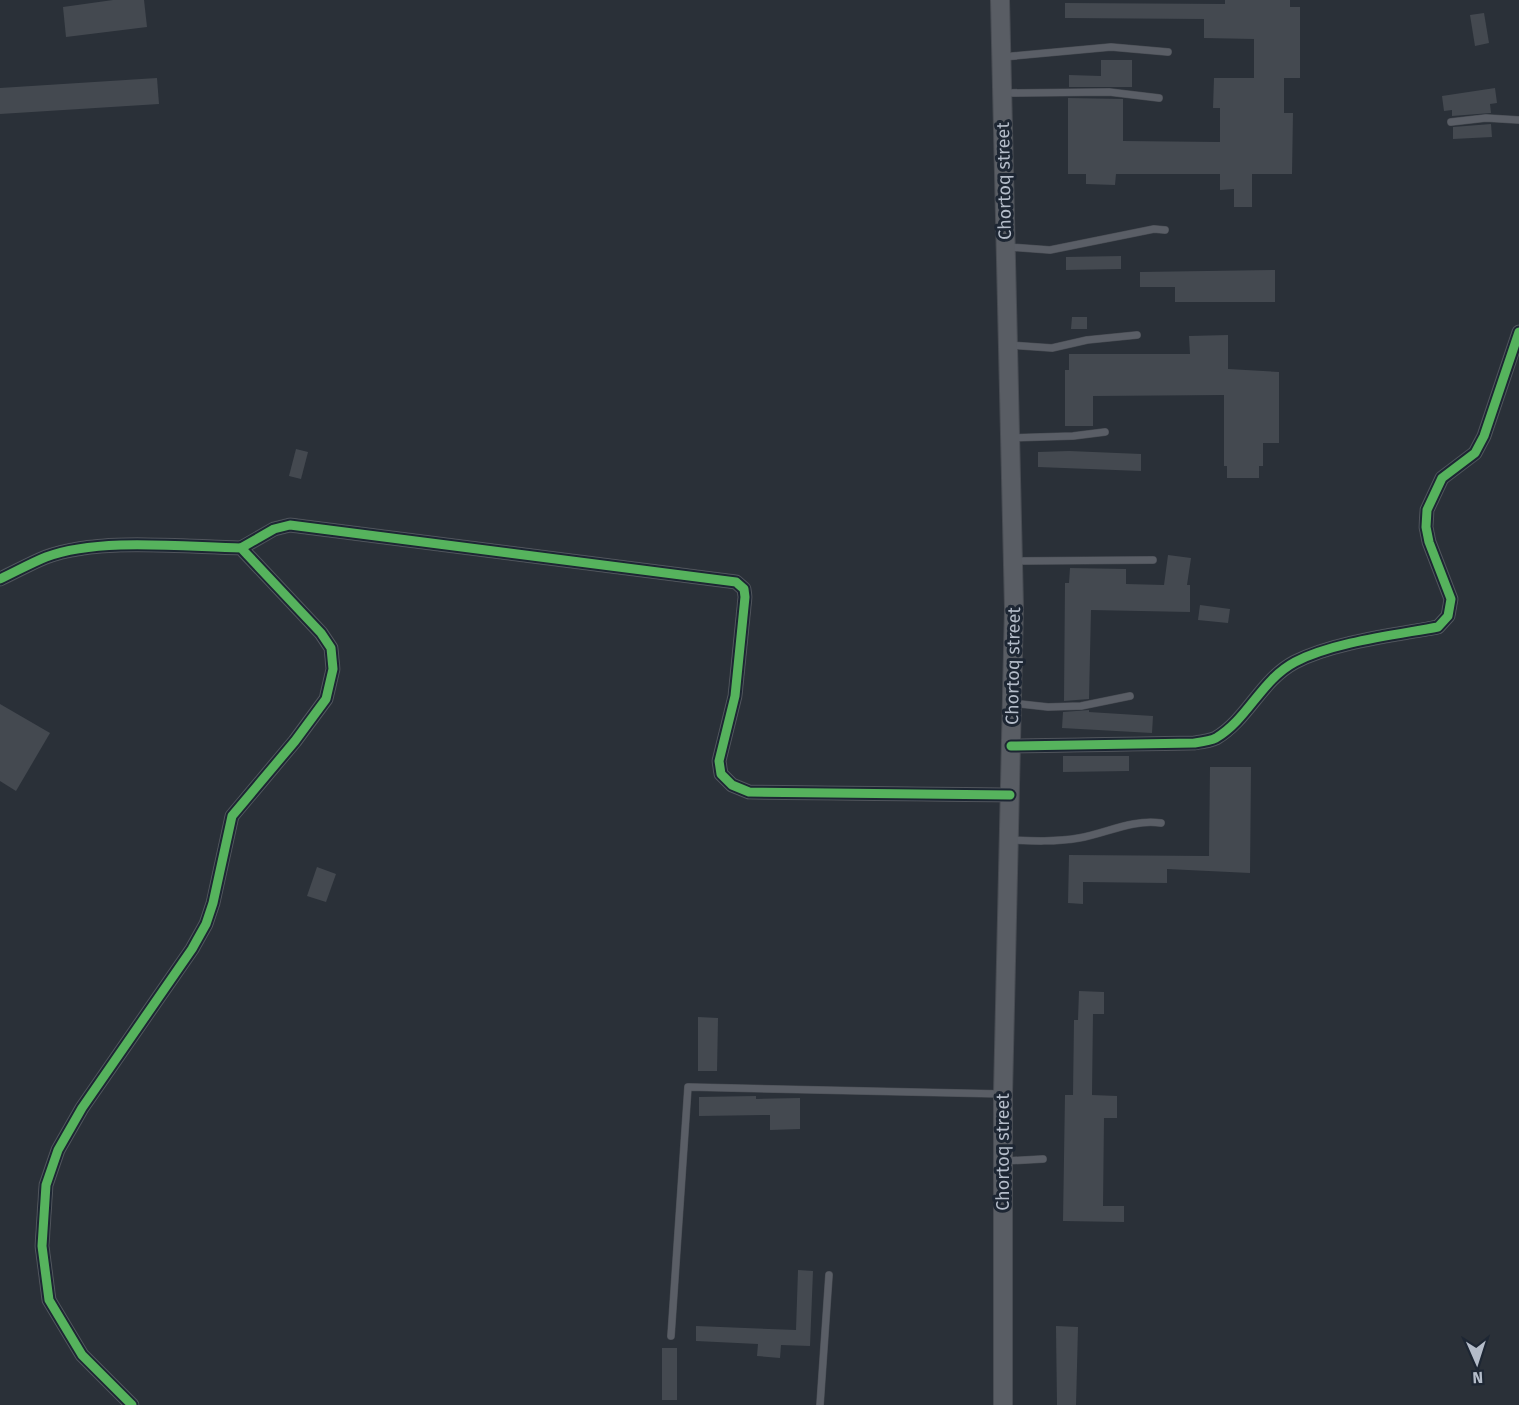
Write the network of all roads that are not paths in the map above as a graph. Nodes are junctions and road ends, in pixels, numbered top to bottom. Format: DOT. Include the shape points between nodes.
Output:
graph roads {
  1 [pos="1000,0"];
  2 [pos="1168,52"];
  3 [pos="1001,58"];
  4 [pos="1002,93"];
  5 [pos="1159,98"];
  6 [pos="1519,120"];
  7 [pos="1451,122"];
  8 [pos="1165,230"];
  9 [pos="1005,246"];
  10 [pos="1519,332"];
  11 [pos="1137,335"];
  12 [pos="1008,345"];
  13 [pos="1105,432"];
  14 [pos="1010,438"];
  15 [pos="241,548"];
  16 [pos="1153,560"];
  17 [pos="1013,561"];
  18 [pos="0,579"];
  19 [pos="1130,696"];
  20 [pos="1012,703"];
  21 [pos="1011,746"];
  22 [pos="1010,795"];
  23 [pos="1161,823"];
  24 [pos="1009,840"];
  25 [pos="1003,1094"];
  26 [pos="1043,1159"];
  27 [pos="1003,1161"];
  28 [pos="829,1275"];
  29 [pos="671,1336"];
  30 [pos="132,1405"];
  31 [pos="820,1405"];
  32 [pos="1003,1405"];
  1 -- 3 [label="main road, Chortoq street"];
  2 -- 3 [label="lane" via="1111,47"];
  3 -- 4 [label="main road, Chortoq street"];
  4 -- 5 [label="lane" via="1109,92"];
  4 -- 9 [label="main road, Chortoq street"];
  6 -- 7 [label="lane"];
  8 -- 9 [label="lane" via="1050,250"];
  9 -- 12 [label="main road, Chortoq street"];
  10 -- 21 [label="street" via="1484,436 1475,453 1442,478 1427,510 1429,542 1451,599 1448,616 1438,627 1334,648 1296,662 1275,675 1234,723 1214,739 1194,743"];
  11 -- 12 [label="lane" via="1052,348"];
  12 -- 14 [label="main road, Chortoq street"];
  13 -- 14 [label="lane"];
  14 -- 17 [label="main road, Chortoq street"];
  15 -- 18 [label="street" via="80,549 48,556"];
  15 -- 22 [label="street" via="274,529 290,525 736,582 744,589 745,597 735,696 719,761 721,774 732,785 748,792"];
  15 -- 30 [label="street" via="331,648 333,669 326,699 232,816 206,924 82,1108 58,1150 46,1185 42,1246 49,1300 82,1355"];
  16 -- 17 [label="lane"];
  17 -- 20 [label="main road, Chortoq street"];
  19 -- 20 [label="lane" via="1081,706"];
  20 -- 21 [label="main road, Chortoq street"];
  21 -- 22 [label="main road, Chortoq street"];
  22 -- 24 [label="main road, Chortoq street"];
  23 -- 24 [label="lane" via="1143,821 1079,838"];
  24 -- 25 [label="main road, Chortoq street"];
  25 -- 27 [label="main road, Chortoq street"];
  25 -- 29 [label="lane" via="688,1087"];
  26 -- 27 [label="lane"];
  27 -- 32 [label="main road, Chortoq street"];
  28 -- 31 [label="lane"];
}
